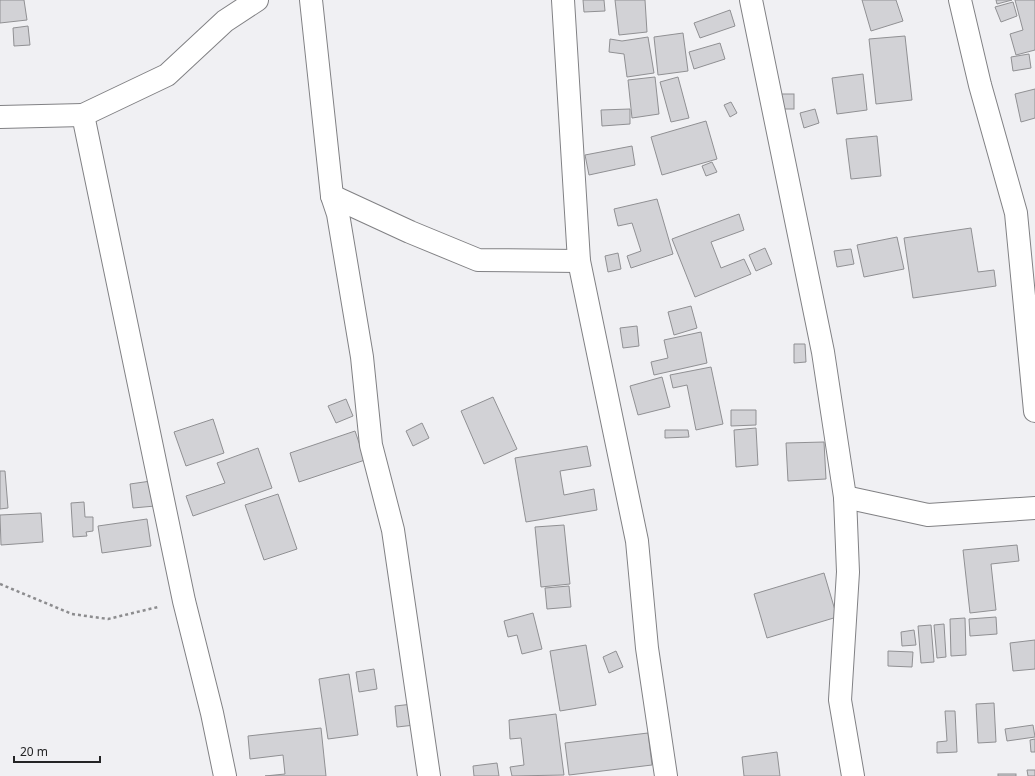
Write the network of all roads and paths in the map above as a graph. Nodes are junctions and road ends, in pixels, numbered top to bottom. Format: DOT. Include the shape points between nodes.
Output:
graph roads {
  1 [pos="257,0"];
  2 [pos="311,0"];
  3 [pos="563,0"];
  4 [pos="751,0"];
  5 [pos="960,0"];
  6 [pos="83,115"];
  7 [pos="0,117"];
  8 [pos="332,196"];
  9 [pos="1025,211"];
  10 [pos="579,260"];
  11 [pos="1035,410"];
  12 [pos="845,497"];
  13 [pos="1035,508"];
  14 [pos="0,584"];
  15 [pos="184,601"];
  16 [pos="225,776"];
  17 [pos="429,776"];
  18 [pos="666,776"];
  19 [pos="852,776"];
  1 -- 6 [label="street" via="225,21 167,75"];
  2 -- 8 [label="street"];
  3 -- 10 [label="street"];
  4 -- 12 [label="street" via="823,352"];
  5 -- 9 [label="street" via="980,85"];
  6 -- 7 [label="street"];
  6 -- 15 [label="street"];
  8 -- 10 [label="street" via="478,260"];
  8 -- 17 [label="street" via="338,214 362,356 371,445 393,530"];
  9 -- 11 [label="street"];
  10 -- 18 [label="street" via="637,541 647,648"];
  12 -- 13 [label="street" via="928,515"];
  12 -- 19 [label="street" via="848,572 840,700"];
  14 -- 15 [label="path" via="72,614 108,619"];
  15 -- 16 [label="street"];
}
